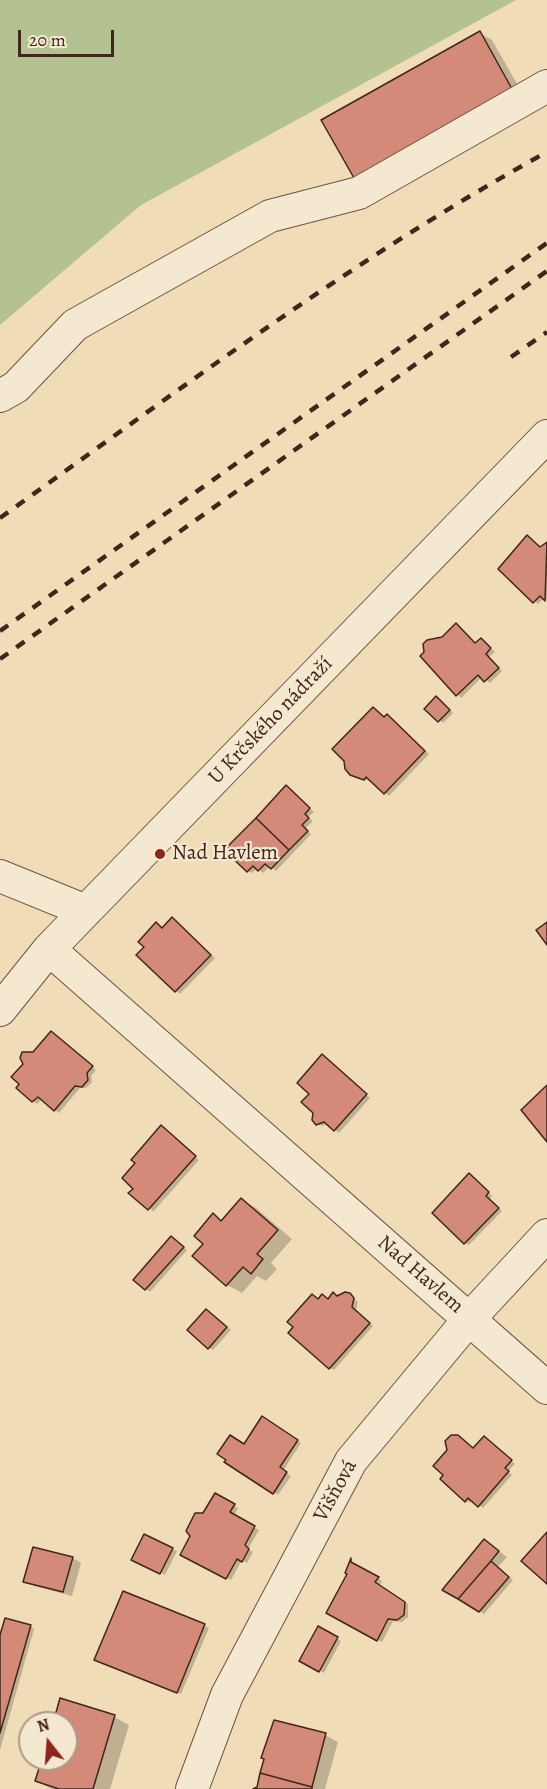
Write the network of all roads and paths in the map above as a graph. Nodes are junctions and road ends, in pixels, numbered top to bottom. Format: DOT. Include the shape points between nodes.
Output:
graph roads {
  1 [pos="547,86"];
  2 [pos="0,396"];
  3 [pos="547,436"];
  4 [pos="0,876"];
  5 [pos="86,911"];
  6 [pos="49,949"];
  7 [pos="0,1010"];
  8 [pos="547,1235"];
  9 [pos="470,1318"];
  10 [pos="547,1388"];
  11 [pos="192,1789"];
  1 -- 2 [label="street" via="358,194 270,216 75,325 16,387"];
  3 -- 5 [label="street, U Krčského nádraží"];
  4 -- 5 [label="street"];
  5 -- 6 [label="street, U Krčského nádraží"];
  6 -- 7 [label="street, U Krčského nádraží"];
  6 -- 9 [label="street, Nad Havlem"];
  8 -- 9 [label="street, Višňová"];
  9 -- 10 [label="street, Nad Havlem"];
  9 -- 11 [label="street, Višňová" via="351,1461 227,1695"];
}
